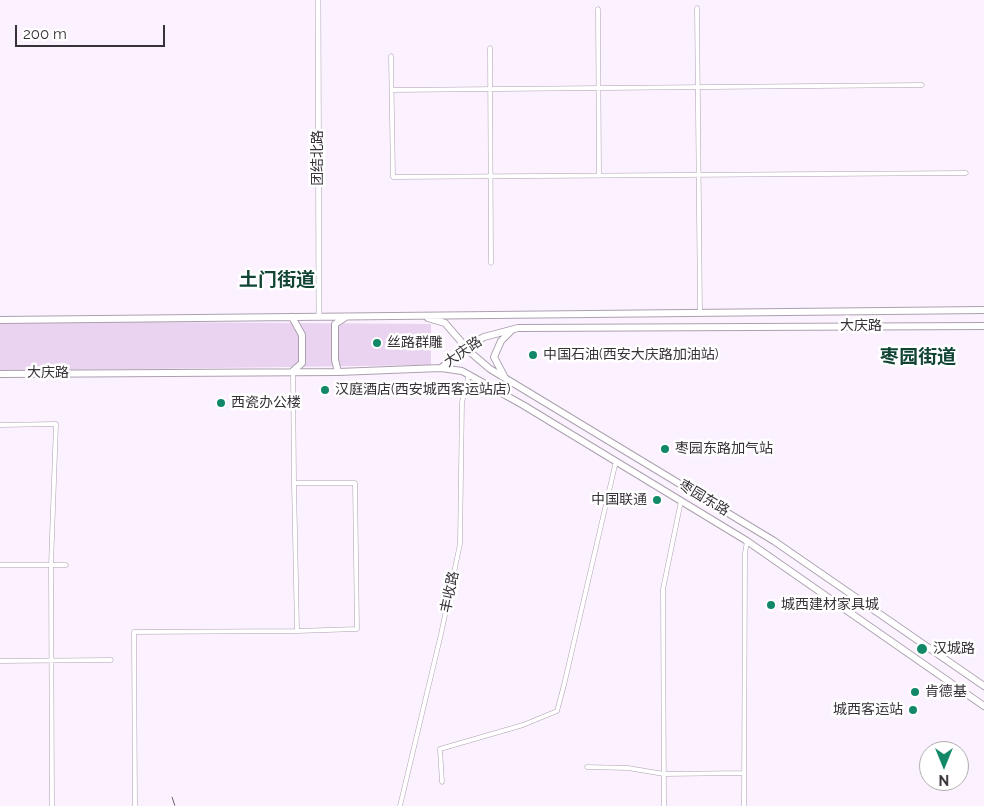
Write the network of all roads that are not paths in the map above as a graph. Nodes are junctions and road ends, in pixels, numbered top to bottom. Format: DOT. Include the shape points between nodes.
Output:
graph roads {
  1 [pos="318,0"];
  2 [pos="697,8"];
  3 [pos="598,9"];
  4 [pos="490,48"];
  5 [pos="392,56"];
  6 [pos="922,84"];
  7 [pos="598,88"];
  8 [pos="698,88"];
  9 [pos="490,89"];
  10 [pos="392,90"];
  11 [pos="966,172"];
  12 [pos="598,176"];
  13 [pos="699,176"];
  14 [pos="490,177"];
  15 [pos="491,263"];
  16 [pos="984,310"];
  17 [pos="700,313"];
  18 [pos="541,314"];
  19 [pos="319,316"];
  20 [pos="347,316"];
  21 [pos="422,316"];
  22 [pos="292,317"];
  23 [pos="0,320"];
  24 [pos="984,326"];
  25 [pos="542,328"];
  26 [pos="513,329"];
  27 [pos="466,347"];
  28 [pos="441,368"];
  29 [pos="293,372"];
  30 [pos="338,372"];
  31 [pos="0,374"];
  32 [pos="469,374"];
  33 [pos="505,378"];
  34 [pos="0,425"];
  35 [pos="616,461"];
  36 [pos="294,483"];
  37 [pos="681,501"];
  38 [pos="747,541"];
  39 [pos="0,565"];
  40 [pos="51,565"];
  41 [pos="66,565"];
  42 [pos="296,631"];
  43 [pos="111,660"];
  44 [pos="0,661"];
  45 [pos="52,661"];
  46 [pos="984,686"];
  47 [pos="984,706"];
  48 [pos="587,767"];
  49 [pos="744,773"];
  50 [pos="664,774"];
  51 [pos="442,782"];
  52 [pos="52,806"];
  53 [pos="135,806"];
  54 [pos="400,806"];
  55 [pos="664,806"];
  56 [pos="744,806"];
  1 -- 19 [label="street, 团结北路"];
  2 -- 8 [label="street"];
  3 -- 7 [label="street"];
  4 -- 9 [label="street"];
  5 -- 10 [label="street"];
  6 -- 8 [label="street"];
  7 -- 8 [label="street"];
  7 -- 9 [label="street"];
  7 -- 12 [label="street"];
  8 -- 13 [label="street"];
  9 -- 10 [label="street"];
  9 -- 14 [label="street"];
  10 -- 14 [label="street" via="392,178"];
  11 -- 13 [label="street"];
  12 -- 13 [label="street"];
  12 -- 14 [label="street"];
  13 -- 17 [label="street"];
  14 -- 15 [label="street"];
  16 -- 17 [label="main road, 大庆路"];
  17 -- 18 [label="main road, 大庆路"];
  18 -- 21 [label="main road, 大庆路"];
  18 -- 25 [label="main road"];
  19 -- 20 [label="main road, 大庆路"];
  19 -- 22 [label="main road, 大庆路"];
  20 -- 21 [label="main road, 大庆路"];
  20 -- 30 [label="main road" via="335,324"];
  21 -- 27 [label="main road, 枣园东路" via="444,323"];
  22 -- 23 [label="main road, 大庆路"];
  22 -- 29 [label="main road" via="302,335 302,363"];
  24 -- 25 [label="main road, 大庆路"];
  25 -- 26 [label="main road, 大庆路"];
  26 -- 27 [label="main road, 大庆路" via="484,337"];
  26 -- 33 [label="main road" via="501,340 494,357"];
  27 -- 28 [label="main road, 大庆路"];
  27 -- 33 [label="main road, 枣园东路"];
  28 -- 30 [label="main road, 大庆路"];
  28 -- 32 [label="main road, 枣园东路"];
  29 -- 30 [label="main road, 大庆路"];
  29 -- 31 [label="main road, 大庆路"];
  29 -- 36 [label="street"];
  32 -- 35 [label="main road, 枣园东路"];
  32 -- 54 [label="street, 丰收路" via="462,402 460,544"];
  33 -- 46 [label="main road, 枣园东路" via="774,540"];
  34 -- 40 [label="street" via="56,424"];
  35 -- 37 [label="main road, 枣园东路"];
  35 -- 51 [label="street" via="556,710 523,725 440,749"];
  36 -- 42 [label="street"];
  36 -- 42 [label="street" via="355,483 357,629"];
  37 -- 38 [label="main road, 枣园东路"];
  37 -- 50 [label="street" via="663,589"];
  38 -- 47 [label="main road, 枣园东路"];
  38 -- 49 [label="street"];
  39 -- 40 [label="street"];
  40 -- 41 [label="street"];
  40 -- 45 [label="street"];
  42 -- 53 [label="street" via="134,632"];
  43 -- 45 [label="street"];
  44 -- 45 [label="street"];
  45 -- 52 [label="street"];
  48 -- 50 [label="street" via="628,768"];
  49 -- 50 [label="street"];
  49 -- 56 [label="street"];
  50 -- 55 [label="street"];
}
